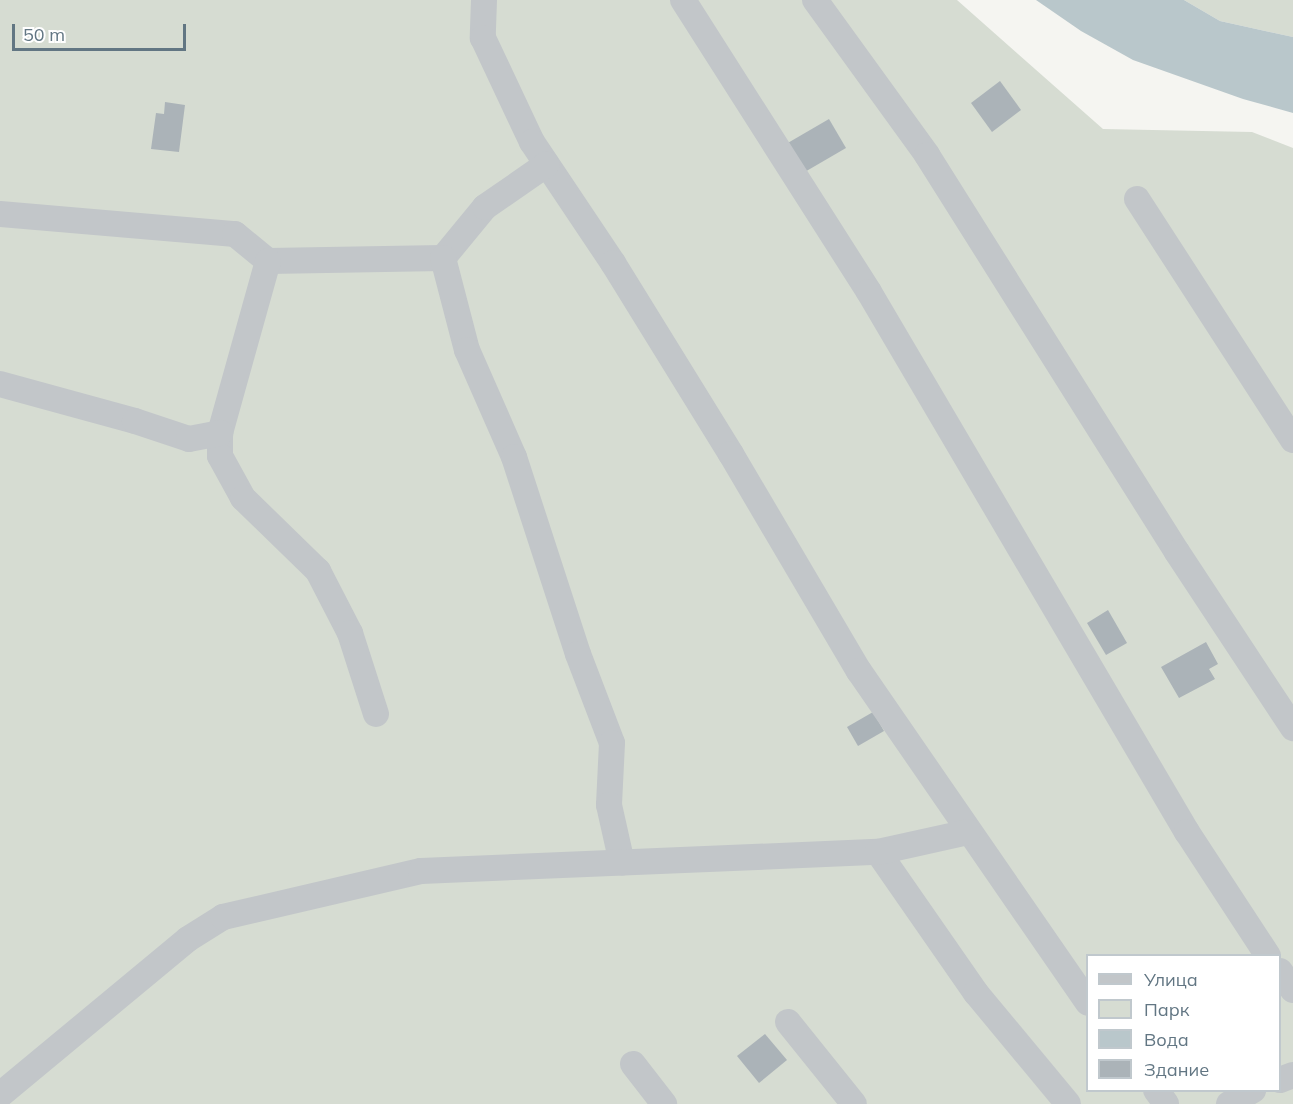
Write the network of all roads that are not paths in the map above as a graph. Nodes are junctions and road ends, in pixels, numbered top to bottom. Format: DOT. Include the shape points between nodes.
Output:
graph roads {
  1 [pos="484,0"];
  2 [pos="683,0"];
  3 [pos="815,0"];
  4 [pos="547,164"];
  5 [pos="1137,199"];
  6 [pos="0,214"];
  7 [pos="443,258"];
  8 [pos="268,261"];
  9 [pos="0,384"];
  10 [pos="220,433"];
  11 [pos="1293,440"];
  12 [pos="376,714"];
  13 [pos="1293,728"];
  14 [pos="968,832"];
  15 [pos="878,852"];
  16 [pos="622,863"];
  17 [pos="1267,954"];
  18 [pos="1281,972"];
  19 [pos="1293,990"];
  20 [pos="1086,1000"];
  21 [pos="788,1022"];
  22 [pos="633,1064"];
  23 [pos="1250,1092"];
  24 [pos="0,1095"];
  25 [pos="664,1104"];
  26 [pos="854,1104"];
  27 [pos="1068,1104"];
  28 [pos="1229,1104"];
  1 -- 4 [label="street" via="483,38 532,142"];
  2 -- 17 [label="street" via="869,292 1187,832"];
  3 -- 13 [label="street" via="927,155 1177,552"];
  4 -- 7 [label="street" via="485,207"];
  4 -- 14 [label="street" via="731,454 859,671"];
  5 -- 11 [label="street"];
  6 -- 8 [label="street" via="235,234"];
  7 -- 8 [label="street"];
  7 -- 16 [label="street" via="467,350 514,457 578,654 612,743 609,805"];
  8 -- 10 [label="street"];
  9 -- 10 [label="street" via="189,439"];
  10 -- 12 [label="street" via="220,456 243,498 318,572 350,633"];
  14 -- 15 [label="street"];
  14 -- 20 [label="street"];
  15 -- 16 [label="street"];
  15 -- 27 [label="street" via="976,993"];
  16 -- 24 [label="street" via="421,872 223,917 188,939"];
  18 -- 19 [label="street"];
  21 -- 26 [label="street"];
  22 -- 25 [label="street"];
  23 -- 28 [label="street"];
}
